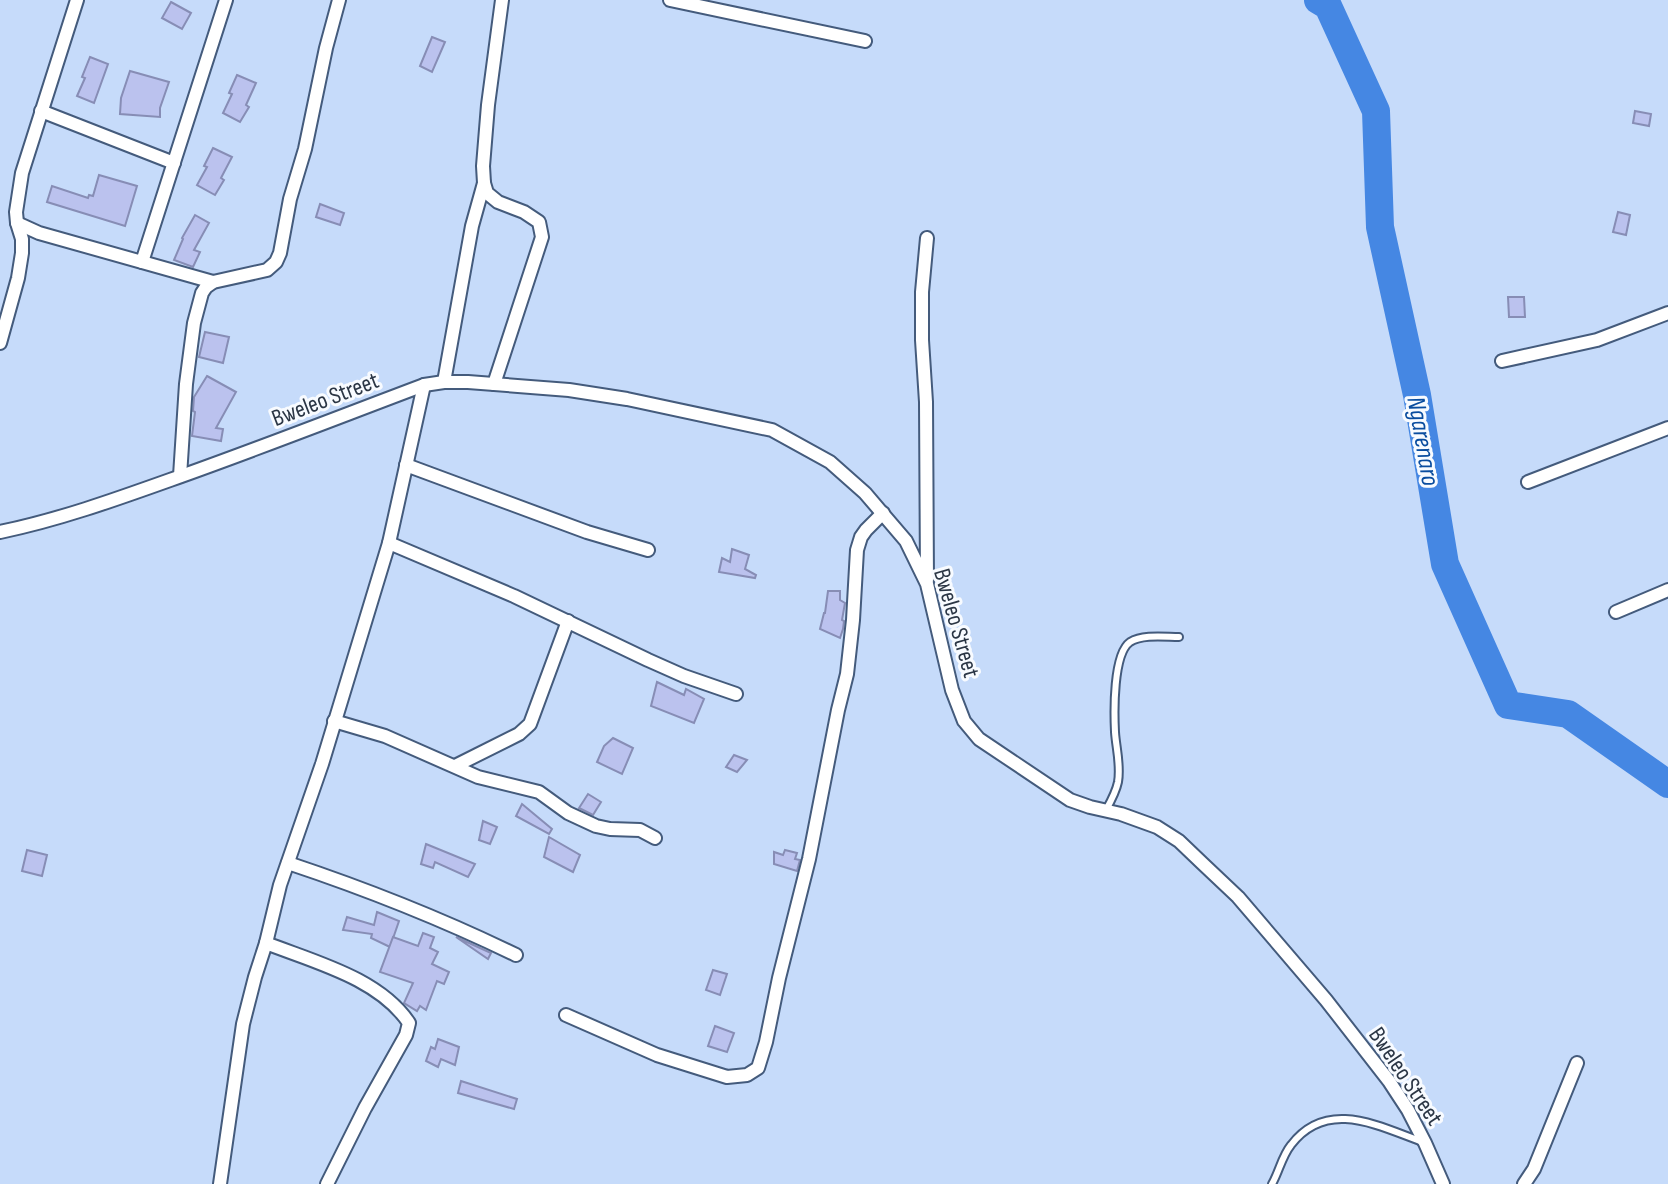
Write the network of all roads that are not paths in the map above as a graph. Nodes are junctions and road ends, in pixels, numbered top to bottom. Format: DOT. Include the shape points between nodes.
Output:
graph roads {
  1 [pos="77,0"];
  2 [pos="226,0"];
  3 [pos="339,0"];
  4 [pos="502,0"];
  5 [pos="670,0"];
  6 [pos="865,41"];
  7 [pos="41,111"];
  8 [pos="174,163"];
  9 [pos="484,183"];
  10 [pos="17,223"];
  11 [pos="927,238"];
  12 [pos="142,262"];
  13 [pos="213,282"];
  14 [pos="1668,313"];
  15 [pos="0,343"];
  16 [pos="1502,361"];
  17 [pos="444,382"];
  18 [pos="494,384"];
  19 [pos="424,385"];
  20 [pos="1668,428"];
  21 [pos="406,465"];
  22 [pos="180,476"];
  23 [pos="1528,482"];
  24 [pos="883,513"];
  25 [pos="0,532"];
  26 [pos="389,543"];
  27 [pos="648,550"];
  28 [pos="927,584"];
  29 [pos="1668,590"];
  30 [pos="1616,612"];
  31 [pos="568,621"];
  32 [pos="1179,637"];
  33 [pos="736,694"];
  34 [pos="334,721"];
  35 [pos="455,766"];
  36 [pos="1106,810"];
  37 [pos="655,838"];
  38 [pos="288,863"];
  39 [pos="266,943"];
  40 [pos="516,955"];
  41 [pos="566,1015"];
  42 [pos="1577,1063"];
  43 [pos="1425,1143"];
  44 [pos="220,1184"];
  45 [pos="327,1184"];
  46 [pos="1272,1184"];
  47 [pos="1443,1184"];
  48 [pos="1524,1184"];
  1 -- 7 [label="street"];
  2 -- 8 [label="street"];
  3 -- 13 [label="street" via="276,262 267,270"];
  4 -- 9 [label="street"];
  5 -- 6 [label="street"];
  7 -- 8 [label="street"];
  7 -- 10 [label="street" via="22,173"];
  8 -- 12 [label="street"];
  9 -- 17 [label="street"];
  9 -- 18 [label="street" via="498,202 539,222 542,237"];
  10 -- 12 [label="street"];
  10 -- 15 [label="street" via="22,253"];
  11 -- 28 [label="street" via="922,340"];
  12 -- 13 [label="street"];
  13 -- 22 [label="street" via="202,293 194,323"];
  14 -- 16 [label="street" via="1597,340"];
  17 -- 18 [label="street, Bweleo Street"];
  17 -- 19 [label="street, Bweleo Street"];
  18 -- 24 [label="street, Bweleo Street" via="602,394 772,430 830,462"];
  19 -- 21 [label="street"];
  19 -- 22 [label="street, Bweleo Street"];
  20 -- 23 [label="street"];
  21 -- 26 [label="street"];
  21 -- 27 [label="street"];
  22 -- 25 [label="street, Bweleo Street"];
  24 -- 28 [label="street, Bweleo Street" via="906,541"];
  24 -- 41 [label="street" via="861,537 857,550 847,674 758,1068 727,1077 657,1055"];
  26 -- 31 [label="street"];
  26 -- 34 [label="street"];
  28 -- 36 [label="street, Bweleo Street" via="964,721 979,739 1061,794"];
  29 -- 30 [label="street"];
  31 -- 33 [label="street" via="684,676"];
  31 -- 35 [label="street" via="530,724"];
  32 -- 36 [label="lane" via="1146,637 1130,642 1122,653 1117,665 1118,782"];
  34 -- 35 [label="street"];
  34 -- 38 [label="street"];
  35 -- 37 [label="street" via="539,792 596,826 640,830"];
  36 -- 43 [label="street, Bweleo Street" via="1157,827 1179,841 1238,897 1389,1081"];
  38 -- 39 [label="street"];
  38 -- 40 [label="street" via="414,909"];
  39 -- 44 [label="street" via="243,1024"];
  39 -- 45 [label="street" via="373,988 409,1023"];
  42 -- 48 [label="street"];
  43 -- 46 [label="lane" via="1360,1120 1329,1118 1290,1146"];
  43 -- 47 [label="street, Bweleo Street"];
}
